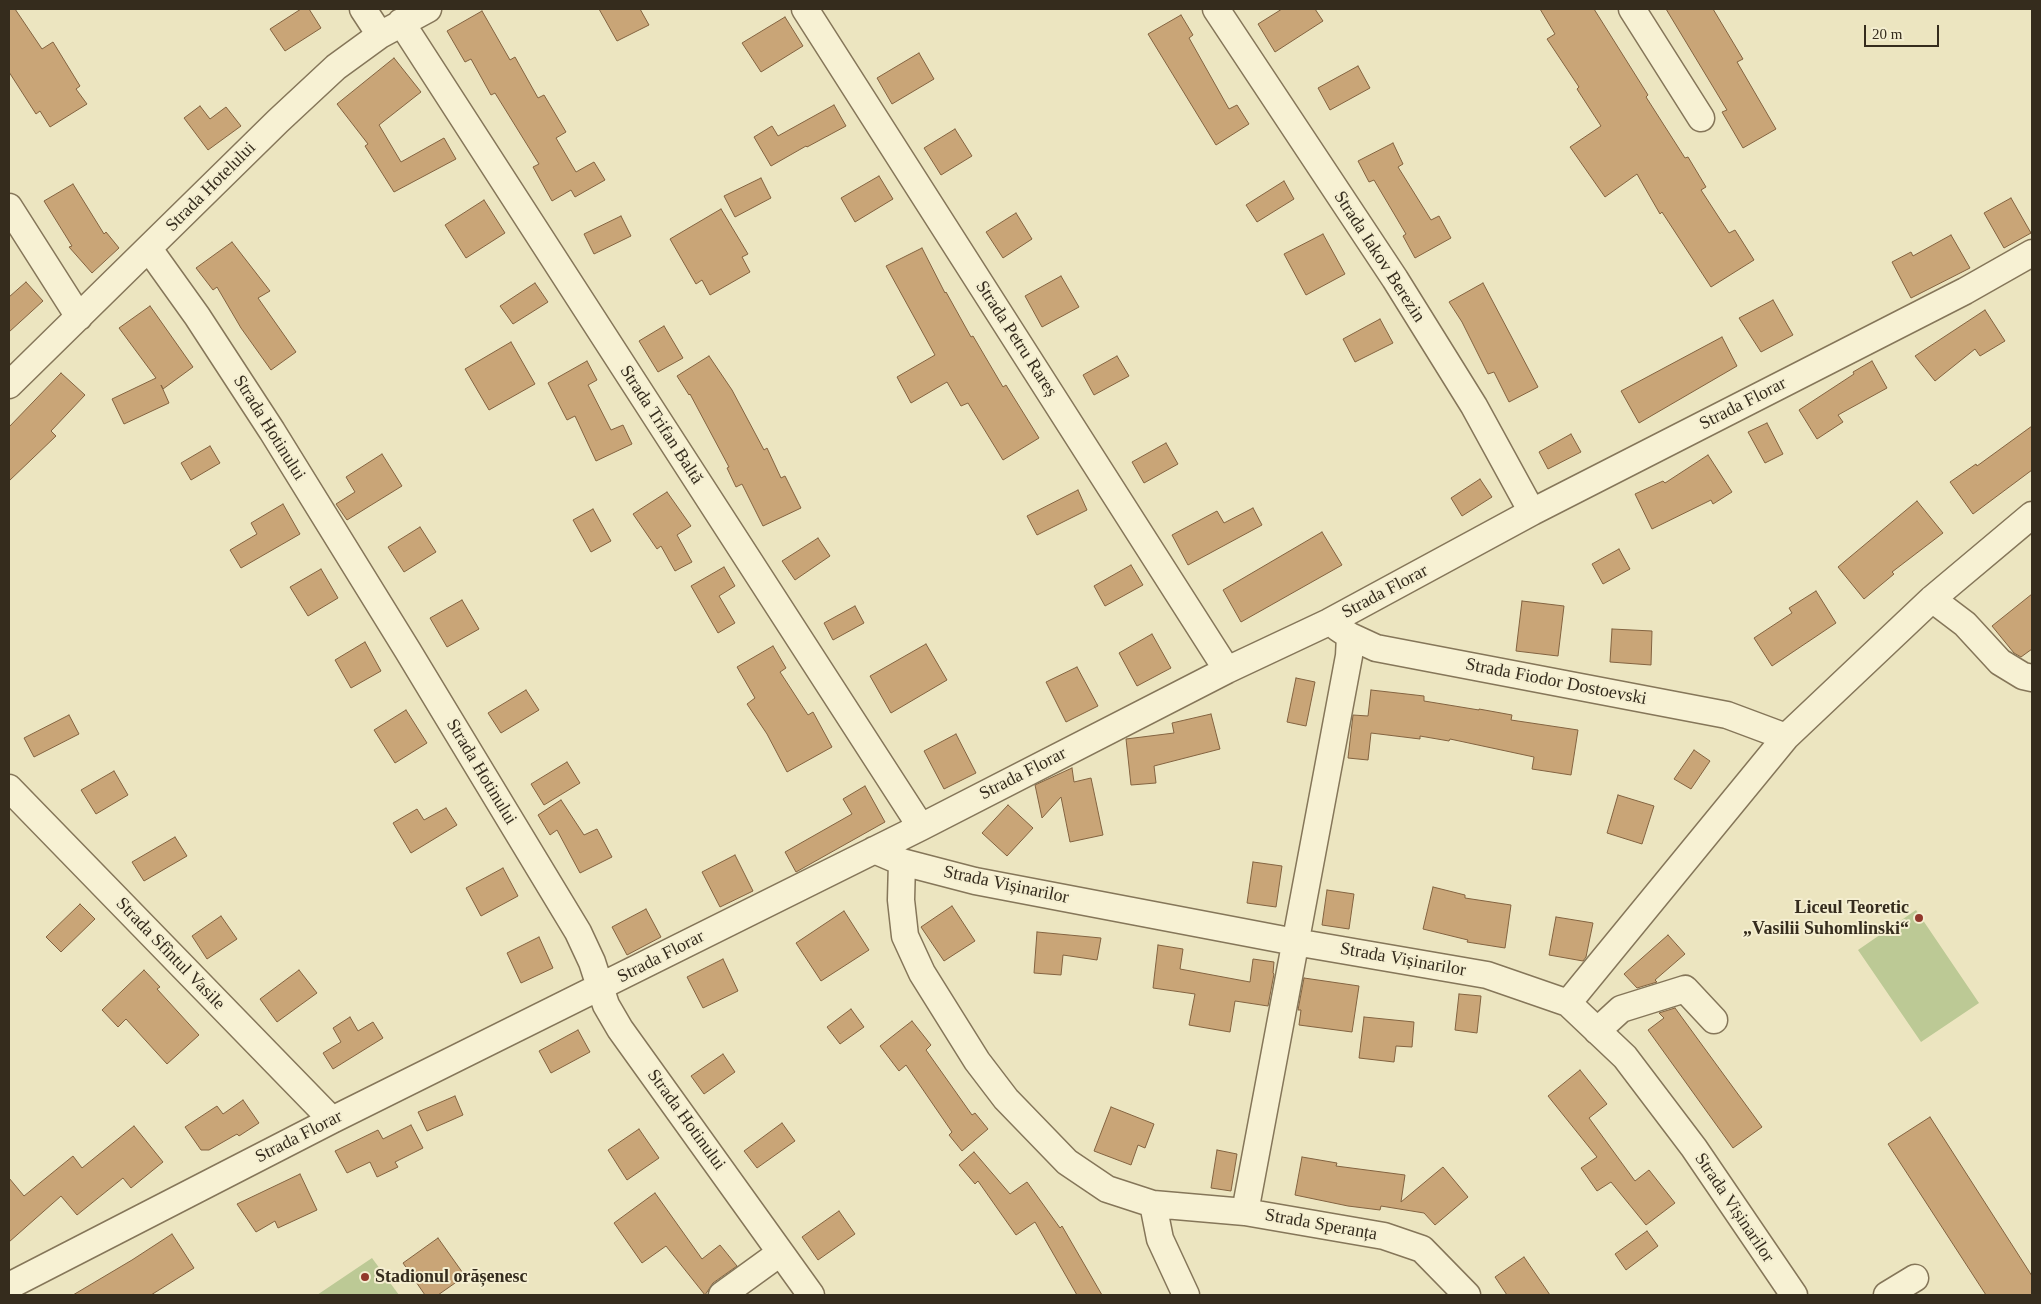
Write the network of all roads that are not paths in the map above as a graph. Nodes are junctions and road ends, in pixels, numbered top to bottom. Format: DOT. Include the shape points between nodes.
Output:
graph roads {
  1 [pos="363,9"];
  2 [pos="428,9"];
  3 [pos="805,9"];
  4 [pos="1216,9"];
  5 [pos="1632,9"];
  6 [pos="390,29"];
  7 [pos="1701,118"];
  8 [pos="9,207"];
  9 [pos="149,249"];
  10 [pos="2032,253"];
  11 [pos="79,317"];
  12 [pos="9,385"];
  13 [pos="1532,512"];
  14 [pos="2032,515"];
  15 [pos="1932,598"];
  16 [pos="1339,629"];
  17 [pos="1227,670"];
  18 [pos="2032,678"];
  19 [pos="1786,736"];
  20 [pos="9,788"];
  21 [pos="921,827"];
  22 [pos="874,850"];
  23 [pos="902,862"];
  24 [pos="1296,942"];
  25 [pos="599,988"];
  26 [pos="1568,1003"];
  27 [pos="1714,1020"];
  28 [pos="1597,1031"];
  29 [pos="332,1120"];
  30 [pos="1153,1204"];
  31 [pos="1245,1212"];
  32 [pos="780,1253"];
  33 [pos="1915,1278"];
  34 [pos="9,1286"];
  35 [pos="722,1295"];
  36 [pos="812,1295"];
  37 [pos="1186,1295"];
  38 [pos="1467,1295"];
  39 [pos="1794,1295"];
  40 [pos="1887,1295"];
  1 -- 6 [label="street, Strada Trifan Baltă"];
  2 -- 6 [label="street, Strada Hotelului"];
  3 -- 17 [label="street, Strada Petru Rareș"];
  4 -- 13 [label="street, Strada Iakov Berezin" via="1395,279 1474,406"];
  5 -- 7 [label="street"];
  6 -- 9 [label="street, Strada Hotelului" via="329,74"];
  6 -- 21 [label="street, Strada Trifan Baltă"];
  8 -- 11 [label="street"];
  9 -- 11 [label="street, Strada Hotelului"];
  9 -- 25 [label="street, Strada Hotinului" via="272,431 408,651 578,932 592,962"];
  10 -- 13 [label="street, Strada Florar" via="1956,296"];
  11 -- 12 [label="street, Strada Hotelului"];
  13 -- 16 [label="street, Strada Florar"];
  14 -- 15 [label="street"];
  15 -- 18 [label="street" via="1966,624 2000,662"];
  15 -- 19 [label="street"];
  16 -- 17 [label="street, Strada Florar"];
  16 -- 19 [label="street, Strada Fiodor Dostoevski" via="1376,648 1727,714"];
  16 -- 24 [label="street" via="1349,656"];
  17 -- 21 [label="street, Strada Florar"];
  19 -- 26 [label="street"];
  20 -- 29 [label="street, Strada Sfîntul Vasile"];
  21 -- 22 [label="street, Strada Florar"];
  22 -- 23 [label="street, Strada Vișinarilor"];
  22 -- 25 [label="street, Strada Florar"];
  23 -- 24 [label="street, Strada Vișinarilor" via="976,881"];
  23 -- 30 [label="street, Strada Speranța" via="901,900 905,936 922,973 977,1061 1006,1098 1067,1162 1107,1189"];
  24 -- 26 [label="street, Strada Vișinarilor" via="1488,975"];
  24 -- 31 [label="street"];
  25 -- 29 [label="street, Strada Florar"];
  25 -- 32 [label="street, Strada Hotinului" via="620,1029"];
  26 -- 28 [label="street, Strada Vișinarilor"];
  27 -- 28 [label="street" via="1685,989 1621,1009"];
  28 -- 39 [label="street, Strada Vișinarilor" via="1625,1057 1694,1148"];
  29 -- 34 [label="street, Strada Florar"];
  30 -- 31 [label="street, Strada Speranța"];
  30 -- 37 [label="street" via="1160,1239"];
  31 -- 38 [label="street, Strada Speranța" via="1384,1236 1422,1249"];
  32 -- 35 [label="street"];
  32 -- 36 [label="street, Strada Hotinului"];
  33 -- 40 [label="street"];
}
